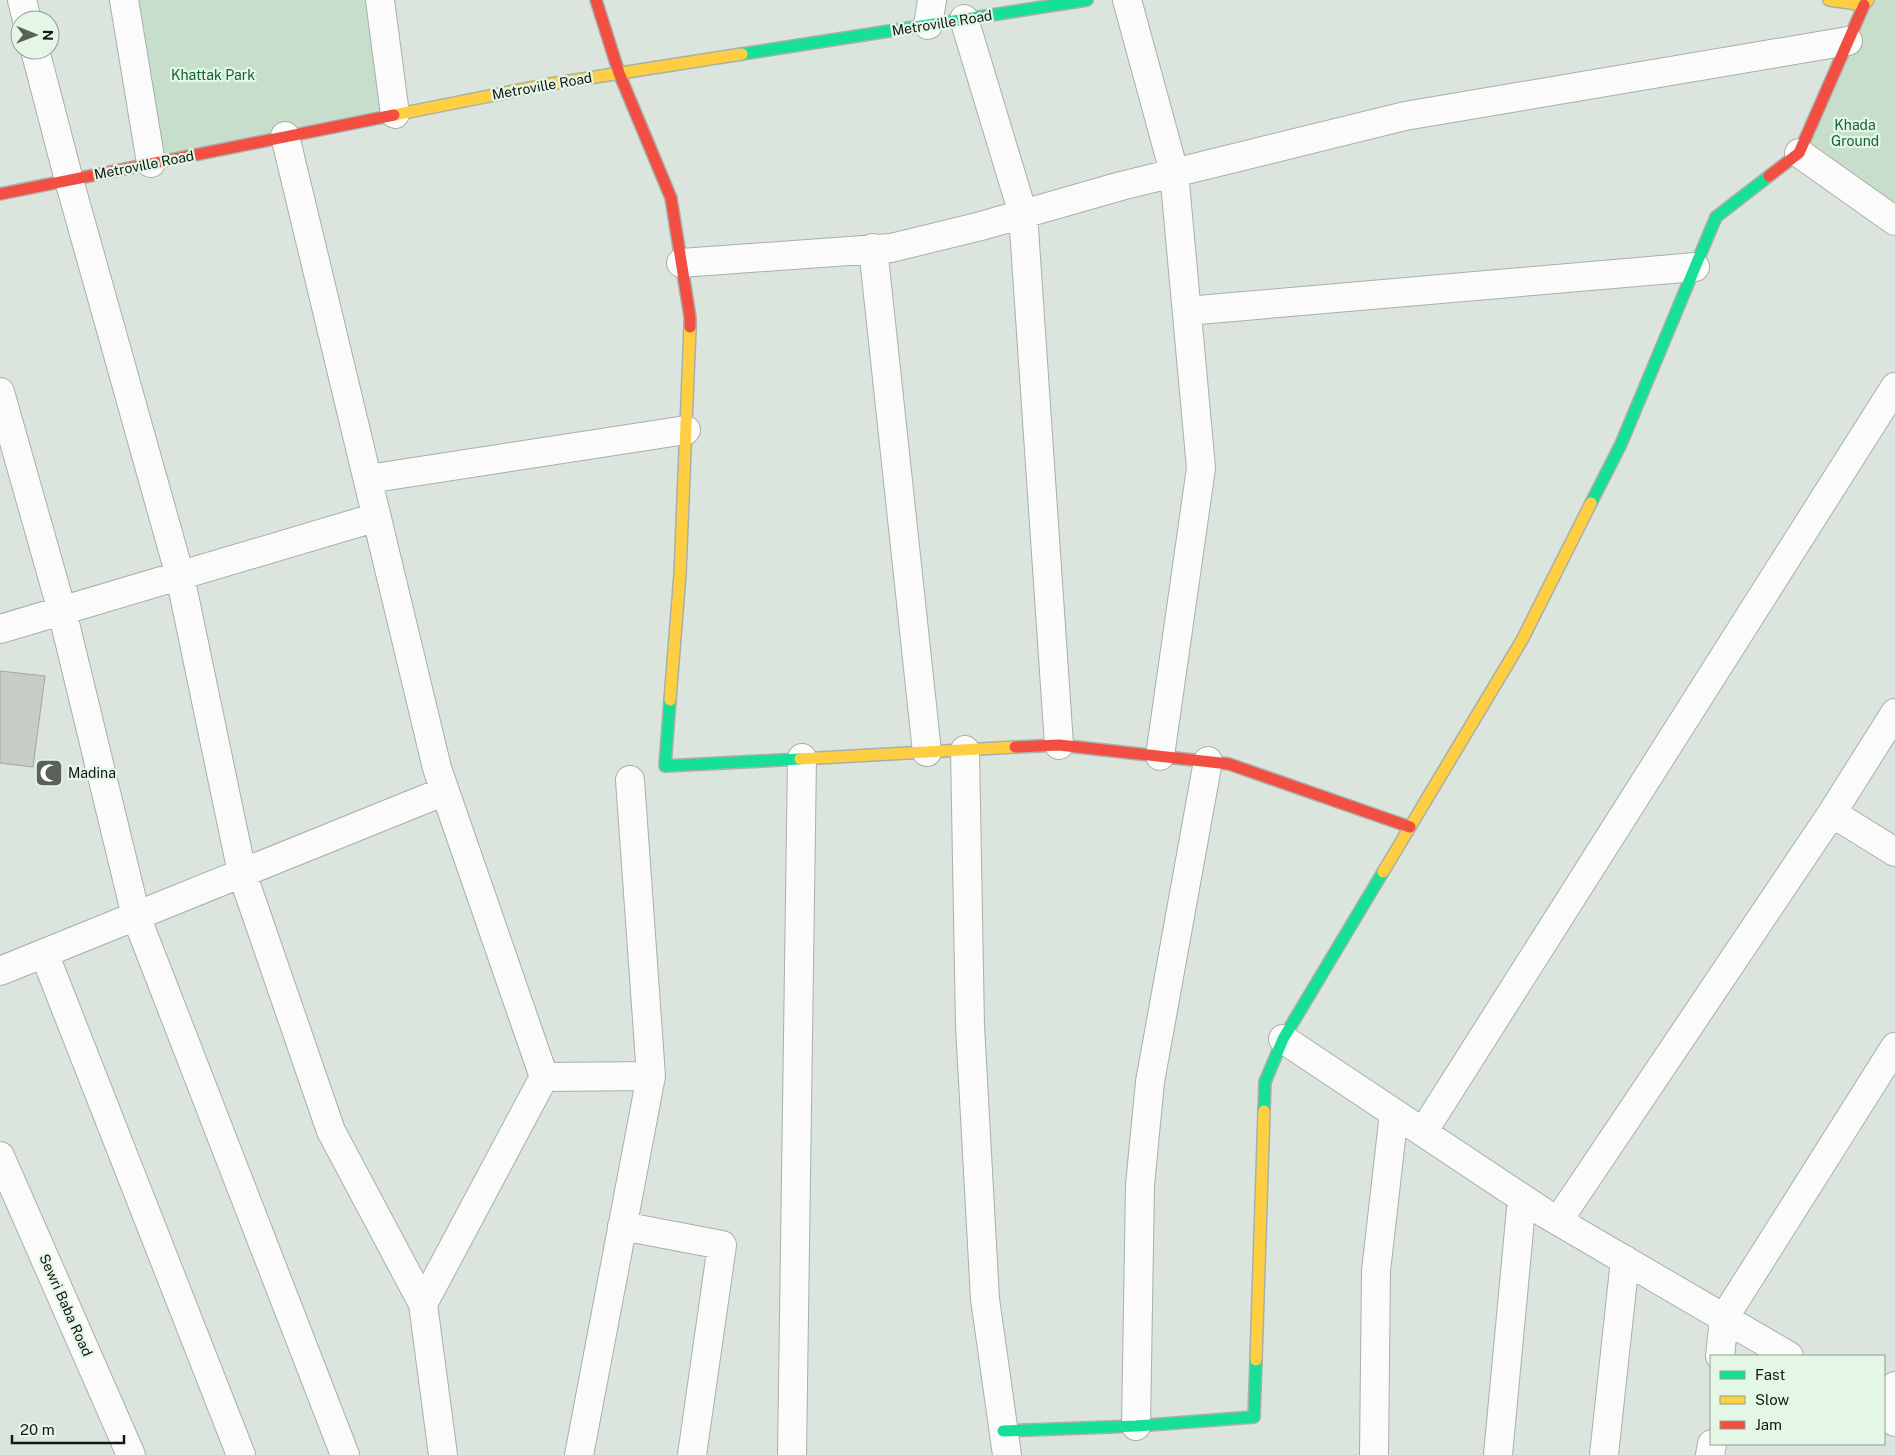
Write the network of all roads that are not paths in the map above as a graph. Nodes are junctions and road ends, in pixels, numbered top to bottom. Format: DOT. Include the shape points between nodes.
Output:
graph roads {
  1 [pos="124,0"];
  2 [pos="380,0"];
  3 [pos="596,0"];
  4 [pos="1087,0"];
  5 [pos="1127,0"];
  6 [pos="1829,0"];
  7 [pos="1866,2"];
  8 [pos="930,12"];
  9 [pos="964,19"];
  10 [pos="1848,41"];
  11 [pos="38,60"];
  12 [pos="619,73"];
  13 [pos="395,114"];
  14 [pos="284,136"];
  15 [pos="1799,153"];
  16 [pos="151,163"];
  17 [pos="1174,172"];
  18 [pos="69,180"];
  19 [pos="0,194"];
  20 [pos="1023,214"];
  21 [pos="1895,221"];
  22 [pos="873,248"];
  23 [pos="681,263"];
  24 [pos="1695,267"];
  25 [pos="1187,311"];
  26 [pos="1895,387"];
  27 [pos="0,392"];
  28 [pos="686,430"];
  29 [pos="368,479"];
  30 [pos="377,517"];
  31 [pos="180,576"];
  32 [pos="62,611"];
  33 [pos="0,629"];
  34 [pos="1895,714"];
  35 [pos="1059,745"];
  36 [pos="965,750"];
  37 [pos="927,752"];
  38 [pos="1160,756"];
  39 [pos="802,758"];
  40 [pos="1208,761"];
  41 [pos="630,780"];
  42 [pos="445,791"];
  43 [pos="1832,813"];
  44 [pos="1410,827"];
  45 [pos="1895,852"];
  46 [pos="242,873"];
  47 [pos="136,916"];
  48 [pos="44,953"];
  49 [pos="0,971"];
  50 [pos="1283,1039"];
  51 [pos="1895,1047"];
  52 [pos="651,1076"];
  53 [pos="544,1077"];
  54 [pos="1394,1113"];
  55 [pos="1423,1132"];
  56 [pos="0,1156"];
  57 [pos="1522,1198"];
  58 [pos="1558,1221"];
  59 [pos="622,1226"];
  60 [pos="1625,1260"];
  61 [pos="422,1304"];
  62 [pos="1724,1318"];
  63 [pos="1720,1355"];
  64 [pos="1787,1355"];
  65 [pos="1895,1386"];
  66 [pos="1885,1401"];
  67 [pos="1136,1426"];
  68 [pos="1005,1443"];
  69 [pos="132,1455"];
  70 [pos="241,1455"];
  71 [pos="346,1455"];
  72 [pos="443,1455"];
  73 [pos="579,1455"];
  74 [pos="692,1455"];
  75 [pos="792,1455"];
  76 [pos="1374,1455"];
  77 [pos="1498,1455"];
  78 [pos="1604,1455"];
  1 -- 16 [label="street"];
  2 -- 13 [label="street"];
  3 -- 12 [label="street"];
  4 -- 9 [label="street, Metroville Road"];
  5 -- 17 [label="street"];
  6 -- 7 [label="street"];
  7 -- 10 [label="street"];
  8 -- 9 [label="street, Metroville Road"];
  8 -- 12 [label="street, Metroville Road"];
  9 -- 20 [label="street"];
  10 -- 15 [label="street"];
  10 -- 17 [label="street" via="1405,116"];
  11 -- 18 [label="street"];
  12 -- 13 [label="street, Metroville Road"];
  12 -- 23 [label="street" via="671,198"];
  13 -- 14 [label="street, Metroville Road"];
  14 -- 16 [label="street, Metroville Road"];
  14 -- 29 [label="street"];
  15 -- 21 [label="street"];
  15 -- 24 [label="street" via="1716,216"];
  16 -- 18 [label="street, Metroville Road"];
  17 -- 20 [label="street"];
  17 -- 25 [label="street"];
  18 -- 19 [label="street, Metroville Road"];
  18 -- 31 [label="street"];
  20 -- 22 [label="street" via="891,248"];
  20 -- 35 [label="street"];
  22 -- 23 [label="street"];
  22 -- 37 [label="street"];
  23 -- 28 [label="street" via="690,318"];
  24 -- 25 [label="street"];
  24 -- 44 [label="street" via="1621,444 1522,640"];
  25 -- 38 [label="street" via="1201,468"];
  26 -- 55 [label="street"];
  27 -- 32 [label="street"];
  28 -- 29 [label="street"];
  28 -- 39 [label="street" via="680,574 664,766"];
  29 -- 30 [label="street"];
  30 -- 31 [label="street"];
  30 -- 42 [label="street"];
  31 -- 32 [label="street"];
  31 -- 46 [label="street"];
  32 -- 33 [label="street"];
  32 -- 47 [label="street"];
  34 -- 43 [label="street"];
  35 -- 36 [label="street"];
  35 -- 38 [label="street"];
  36 -- 37 [label="street"];
  36 -- 68 [label="street" via="970,1026 985,1299"];
  37 -- 39 [label="street"];
  38 -- 40 [label="street"];
  39 -- 75 [label="street"];
  40 -- 44 [label="street" via="1229,764"];
  40 -- 67 [label="street" via="1150,1082 1140,1185"];
  41 -- 52 [label="street"];
  42 -- 46 [label="street"];
  42 -- 53 [label="street"];
  43 -- 45 [label="street"];
  43 -- 58 [label="street"];
  44 -- 50 [label="street"];
  46 -- 47 [label="street"];
  46 -- 61 [label="street" via="331,1131"];
  47 -- 48 [label="street"];
  47 -- 71 [label="street"];
  48 -- 49 [label="street"];
  48 -- 70 [label="street"];
  50 -- 54 [label="street"];
  50 -- 67 [label="street" via="1265,1082 1254,1417"];
  51 -- 62 [label="street"];
  52 -- 53 [label="street"];
  52 -- 59 [label="street"];
  53 -- 61 [label="street"];
  54 -- 55 [label="street"];
  54 -- 76 [label="street" via="1376,1271"];
  55 -- 57 [label="street"];
  56 -- 69 [label="street, Sewri Baba Road"];
  57 -- 58 [label="street"];
  57 -- 77 [label="street"];
  58 -- 60 [label="street"];
  59 -- 73 [label="street"];
  59 -- 74 [label="street" via="722,1245"];
  60 -- 62 [label="street"];
  60 -- 78 [label="street"];
  61 -- 72 [label="street"];
  62 -- 63 [label="street"];
  62 -- 64 [label="street"];
  65 -- 66 [label="street"];
  67 -- 68 [label="street"];
}
